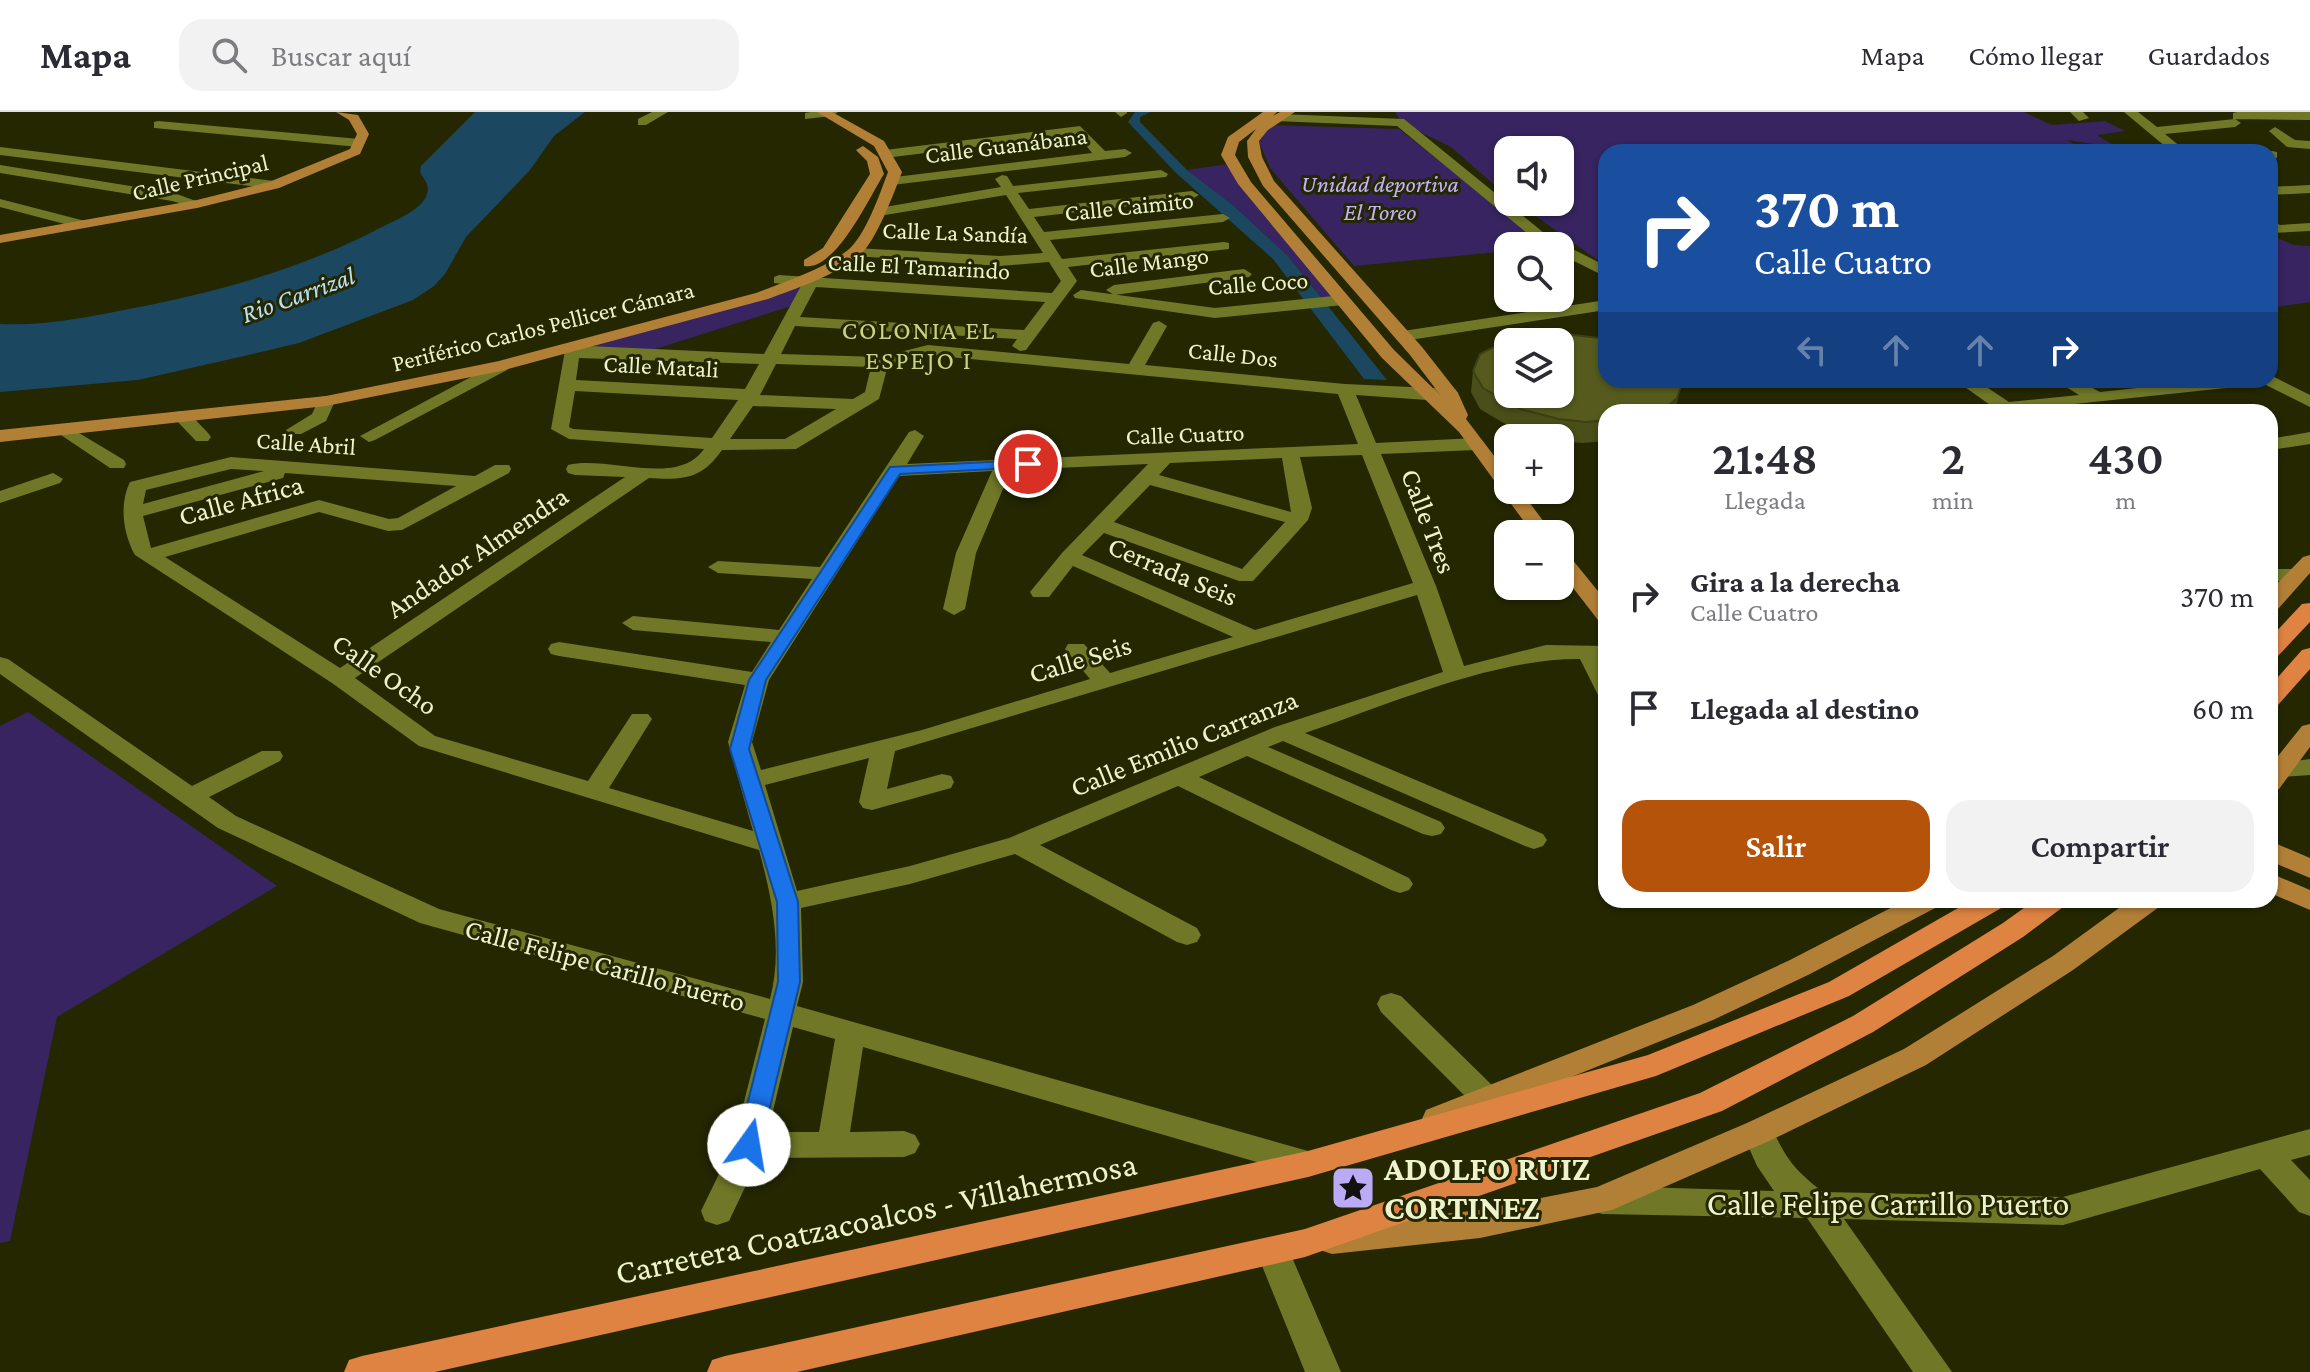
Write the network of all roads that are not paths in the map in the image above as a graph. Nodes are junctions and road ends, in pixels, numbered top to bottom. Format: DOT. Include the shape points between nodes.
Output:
graph roads {
  1 [pos="342,112"];
  2 [pos="662,112"];
  3 [pos="2130,112"];
  4 [pos="819,113"];
  5 [pos="1280,114"];
  6 [pos="2310,116"];
  7 [pos="642,122"];
  8 [pos="158,125"];
  9 [pos="2154,131"];
  10 [pos="2310,132"];
  11 [pos="359,143"];
  12 [pos="2170,144"];
  13 [pos="2310,145"];
  14 [pos="0,151"];
  15 [pos="1125,153"];
  16 [pos="885,154"];
  17 [pos="1102,156"];
  18 [pos="994,167"];
  19 [pos="0,169"];
  20 [pos="1161,174"];
  21 [pos="892,181"];
  22 [pos="274,185"];
  23 [pos="2310,189"];
  24 [pos="1010,190"];
  25 [pos="2278,191"];
  26 [pos="1192,195"];
  27 [pos="0,203"];
  28 [pos="197,204"];
  29 [pos="879,212"];
  30 [pos="1025,214"];
  31 [pos="1223,218"];
  32 [pos="80,224"];
  33 [pos="2278,227"];
  34 [pos="2310,227"];
  35 [pos="1534,232"];
  36 [pos="1040,237"];
  37 [pos="0,239"];
  38 [pos="1224,246"];
  39 [pos="855,252"];
  40 [pos="1574,255"];
  41 [pos="1055,260"];
  42 [pos="1598,268"];
  43 [pos="1244,274"];
  44 [pos="795,282"];
  45 [pos="1081,295"];
  46 [pos="1059,296"];
  47 [pos="1343,300"];
  48 [pos="1598,306"];
  49 [pos="788,321"];
  50 [pos="1159,326"];
  51 [pos="1028,335"];
  52 [pos="1403,336"];
  53 [pos="571,351"];
  54 [pos="1012,356"];
  55 [pos="768,361"];
  56 [pos="880,362"];
  57 [pos="501,366"];
  58 [pos="1134,369"];
  59 [pos="2278,384"];
  60 [pos="567,385"];
  61 [pos="1976,388"];
  62 [pos="2079,388"];
  63 [pos="2147,388"];
  64 [pos="1345,389"];
  65 [pos="1449,393"];
  66 [pos="1427,395"];
  67 [pos="749,398"];
  68 [pos="2098,398"];
  69 [pos="326,401"];
  70 [pos="2310,402"];
  71 [pos="2000,404"];
  72 [pos="2054,404"];
  73 [pos="857,405"];
  74 [pos="182,416"];
  75 [pos="0,426"];
  76 [pos="64,429"];
  77 [pos="295,430"];
  78 [pos="0,436"];
  79 [pos="369,436"];
  80 [pos="915,436"];
  81 [pos="1470,436"];
  82 [pos="202,437"];
  83 [pos="2310,438"];
  84 [pos="2278,443"];
  85 [pos="716,444"];
  86 [pos="1371,449"];
  87 [pos="1290,453"];
  88 [pos="1165,458"];
  89 [pos="117,464"];
  90 [pos="1004,465"];
  91 [pos="1494,468"];
  92 [pos="293,469"];
  93 [pos="502,469"];
  94 [pos="575,469"];
  95 [pos="895,470"];
  96 [pos="645,472"];
  97 [pos="1147,478"];
  98 [pos="53,479"];
  99 [pos="475,482"];
  100 [pos="0,497"];
  101 [pos="132,513"];
  102 [pos="1298,520"];
  103 [pos="1102,525"];
  104 [pos="148,555"];
  105 [pos="1069,557"];
  106 [pos="718,567"];
  107 [pos="2304,568"];
  108 [pos="2278,573"];
  109 [pos="827,574"];
  110 [pos="1574,575"];
  111 [pos="1425,586"];
  112 [pos="1041,592"];
  113 [pos="2278,592"];
  114 [pos="1598,605"];
  115 [pos="954,609"];
  116 [pos="2310,609"];
  117 [pos="633,623"];
  118 [pos="784,637"];
  119 [pos="1255,638"];
  120 [pos="2278,643"];
  121 [pos="559,649"];
  122 [pos="1076,649"];
  123 [pos="1597,653"];
  124 [pos="2310,655"];
  125 [pos="3,669"];
  126 [pos="1456,675"];
  127 [pos="340,678"];
  128 [pos="758,680"];
  129 [pos="1106,683"];
  130 [pos="2278,691"];
  131 [pos="640,719"];
  132 [pos="2310,731"];
  133 [pos="1283,732"];
  134 [pos="884,746"];
  135 [pos="1246,747"];
  136 [pos="271,756"];
  137 [pos="2310,767"];
  138 [pos="2278,773"];
  139 [pos="2278,775"];
  140 [pos="1178,776"];
  141 [pos="749,781"];
  142 [pos="942,782"];
  143 [pos="595,790"];
  144 [pos="191,796"];
  145 [pos="1432,828"];
  146 [pos="1534,840"];
  147 [pos="1018,844"];
  148 [pos="771,845"];
  149 [pos="2278,854"];
  150 [pos="2310,869"];
  151 [pos="1400,884"];
  152 [pos="2278,886"];
  153 [pos="2310,901"];
  154 [pos="787,902"];
  155 [pos="1912,908"];
  156 [pos="1979,908"];
  157 [pos="2042,908"];
  158 [pos="2138,908"];
  159 [pos="1187,935"];
  160 [pos="1391,1004"];
  161 [pos="780,1013"];
  162 [pos="851,1032"];
  163 [pos="1486,1098"];
  164 [pos="1758,1132"];
  165 [pos="1404,1134"];
  166 [pos="2310,1142"];
  167 [pos="833,1143"];
  168 [pos="904,1144"];
  169 [pos="749,1145"];
  170 [pos="2267,1155"];
  171 [pos="1308,1164"];
  172 [pos="1601,1200"];
  173 [pos="2310,1202"];
  174 [pos="1814,1203"];
  175 [pos="717,1211"];
  176 [pos="1289,1247"];
  177 [pos="362,1372"];
  178 [pos="725,1372"];
  179 [pos="1323,1372"];
  180 [pos="1934,1372"];
  1 -- 11 [label="main road" via="354,118 363,134"];
  2 -- 7 [label="street"];
  3 -- 9 [label="street"];
  4 -- 16 [label="main road, Periférico Carlos Pellicer Cámara" via="879,144"];
  4 -- 44 [label="main road, Periférico Carlos Pellicer Cámara" via="873,160 877,174 829,251"];
  5 -- 35 [label="street" via="1400,122"];
  5 -- 47 [label="main road" via="1233,140 1228,155 1245,184"];
  5 -- 52 [label="main road" via="1253,141 1268,183"];
  6 -- 9 [label="street"];
  8 -- 11 [label="street"];
  9 -- 12 [label="street"];
  10 -- 13 [label="street" via="2275,131 2292,144"];
  11 -- 22 [label="main road, Calle Principal" via="355,151"];
  14 -- 22 [label="street"];
  15 -- 17 [label="street, Calle Guanábana"];
  16 -- 17 [label="street" via="1080,130"];
  16 -- 21 [label="main road" via="895,172"];
  17 -- 18 [label="street, Calle Guanábana"];
  18 -- 21 [label="street, Calle Guanábana"];
  18 -- 24 [label="street"];
  19 -- 28 [label="street"];
  20 -- 24 [label="street"];
  21 -- 29 [label="main road"];
  22 -- 28 [label="main road, Calle Principal"];
  23 -- 25 [label="street"];
  24 -- 29 [label="street"];
  24 -- 30 [label="street"];
  26 -- 30 [label="street"];
  27 -- 32 [label="street"];
  28 -- 32 [label="main road, Calle Principal"];
  29 -- 39 [label="main road"];
  30 -- 36 [label="street"];
  31 -- 36 [label="street, Calle Caimito"];
  32 -- 37 [label="main road, Calle Principal"];
  33 -- 34 [label="street"];
  36 -- 41 [label="street"];
  38 -- 41 [label="street, Calle La Sandía"];
  39 -- 41 [label="street, Calle La Sandía"];
  39 -- 44 [label="main road, Periférico Carlos Pellicer Cámara"];
  40 -- 42 [label="street"];
  41 -- 46 [label="street" via="1069,281"];
  43 -- 45 [label="street, Calle Mango"];
  44 -- 46 [label="street, Calle El Tamarindo"];
  44 -- 49 [label="street"];
  44 -- 53 [label="main road, Periférico Carlos Pellicer Cámara"];
  44 -- 75 [label="main road, Periférico Carlos Pellicer Cámara" via="431,373 334,389"];
  45 -- 46 [label="street, Calle Mango"];
  45 -- 47 [label="street, Calle Coco" via="1215,313"];
  46 -- 51 [label="street"];
  47 -- 66 [label="main road"];
  48 -- 52 [label="street"];
  49 -- 51 [label="street"];
  49 -- 55 [label="street"];
  50 -- 58 [label="street"];
  51 -- 54 [label="street"];
  52 -- 65 [label="main road"];
  53 -- 55 [label="street, Calle Dos"];
  53 -- 57 [label="main road, Periférico Carlos Pellicer Cámara"];
  53 -- 60 [label="street"];
  54 -- 56 [label="street, Calle Dos" via="928,350"];
  54 -- 58 [label="street, Calle Dos"];
  55 -- 56 [label="street, Calle Dos"];
  55 -- 67 [label="street"];
  56 -- 73 [label="street" via="873,395"];
  57 -- 69 [label="main road, Periférico Carlos Pellicer Cámara"];
  57 -- 79 [label="street"];
  58 -- 64 [label="street, Calle Dos"];
  59 -- 70 [label="street"];
  60 -- 67 [label="street, Calle Matali"];
  60 -- 85 [label="street" via="560,429 569,434"];
  61 -- 71 [label="street"];
  62 -- 68 [label="street"];
  63 -- 68 [label="street"];
  64 -- 66 [label="street, Calle Dos"];
  64 -- 86 [label="street, Calle Tres"];
  65 -- 66 [label="street, Calle Dos"];
  65 -- 81 [label="main road"];
  66 -- 81 [label="main road"];
  67 -- 73 [label="street, Calle Matali"];
  67 -- 85 [label="street"];
  68 -- 72 [label="street"];
  69 -- 74 [label="main road, Periférico Carlos Pellicer Cámara"];
  69 -- 77 [label="street" via="320,417"];
  73 -- 85 [label="street" via="789,445"];
  74 -- 76 [label="main road, Periférico Carlos Pellicer Cámara"];
  74 -- 82 [label="street"];
  76 -- 78 [label="main road, Periférico Carlos Pellicer Cámara"];
  76 -- 89 [label="street"];
  80 -- 95 [label="street"];
  81 -- 86 [label="street, Calle Cuatro"];
  81 -- 91 [label="main road"];
  83 -- 84 [label="street"];
  85 -- 96 [label="street" via="705,461 681,474"];
  86 -- 87 [label="street, Calle Cuatro"];
  86 -- 111 [label="street, Calle Tres"];
  87 -- 88 [label="street, Calle Cuatro"];
  87 -- 102 [label="street" via="1302,508"];
  88 -- 90 [label="street, Calle Cuatro"];
  88 -- 97 [label="street"];
  90 -- 95 [label="street, Calle Cuatro"];
  90 -- 115 [label="street" via="966,553"];
  92 -- 99 [label="street, Calle Abril"];
  92 -- 101 [label="street"];
  92 -- 101 [label="street, Calle Abril" via="231,463 137,486"];
  93 -- 99 [label="street"];
  94 -- 96 [label="street"];
  95 -- 109 [label="street"];
  96 -- 127 [label="street, Andador Almendra"];
  97 -- 102 [label="street"];
  97 -- 103 [label="street"];
  98 -- 100 [label="street"];
  99 -- 104 [label="street, Calle Africa" via="395,526 319,506"];
  101 -- 104 [label="street" via="142,551"];
  102 -- 103 [label="street" via="1246,577"];
  103 -- 105 [label="street"];
  104 -- 127 [label="street, Calle Ocho"];
  105 -- 112 [label="street"];
  105 -- 119 [label="street, Cerrada Seis"];
  106 -- 109 [label="street"];
  107 -- 108 [label="street"];
  107 -- 113 [label="main road"];
  109 -- 118 [label="street"];
  110 -- 114 [label="main road"];
  111 -- 119 [label="street, Calle Seis"];
  111 -- 126 [label="street, Calle Tres"];
  116 -- 120 [label="highway"];
  117 -- 118 [label="street"];
  118 -- 128 [label="street"];
  119 -- 129 [label="street, Calle Seis"];
  121 -- 128 [label="street"];
  122 -- 129 [label="street"];
  123 -- 126 [label="street, Calle Emilio Carranza" via="1546,652"];
  124 -- 130 [label="highway"];
  125 -- 144 [label="street, Calle Felipe Carillo Puerto"];
  126 -- 133 [label="street, Calle Emilio Carranza"];
  127 -- 143 [label="street, Calle Ocho" via="427,741"];
  128 -- 141 [label="street" via="740,742"];
  129 -- 134 [label="street, Calle Seis"];
  131 -- 143 [label="street"];
  132 -- 138 [label="main road"];
  133 -- 135 [label="street, Calle Emilio Carranza"];
  133 -- 146 [label="street"];
  134 -- 141 [label="street, Calle Seis"];
  134 -- 142 [label="street" via="872,802"];
  135 -- 140 [label="street, Calle Emilio Carranza"];
  135 -- 145 [label="street"];
  136 -- 144 [label="street"];
  137 -- 139 [label="street"];
  140 -- 147 [label="street, Calle Emilio Carranza"];
  140 -- 151 [label="street"];
  141 -- 148 [label="street"];
  143 -- 148 [label="street, Calle Ocho"];
  144 -- 161 [label="street, Calle Felipe Carillo Puerto" via="227,822 430,916"];
  147 -- 154 [label="street, Calle Emilio Carranza"];
  147 -- 159 [label="street"];
  148 -- 154 [label="street"];
  149 -- 150 [label="main road"];
  152 -- 153 [label="main road"];
  154 -- 161 [label="street" via="789,982"];
  155 -- 163 [label="main road" via="1669,1028"];
  156 -- 165 [label="highway, Carretera Coatzacoalcos - Villahermosa" via="1839,989 1670,1058"];
  157 -- 176 [label="highway" via="1863,1024 1711,1102"];
  158 -- 164 [label="main road" via="2063,963 1915,1057"];
  160 -- 163 [label="street"];
  161 -- 162 [label="street, Calle Felipe Carillo Puerto"];
  161 -- 169 [label="street"];
  162 -- 167 [label="street"];
  162 -- 171 [label="street, Calle Felipe Carillo Puerto"];
  163 -- 165 [label="main road"];
  164 -- 172 [label="main road"];
  164 -- 174 [label="street" via="1783,1179"];
  165 -- 171 [label="highway, Carretera Coatzacoalcos - Villahermosa"];
  166 -- 170 [label="street, Calle Felipe Carrillo Puerto"];
  167 -- 168 [label="street"];
  167 -- 169 [label="street"];
  169 -- 175 [label="street"];
  170 -- 173 [label="street"];
  170 -- 174 [label="street, Calle Felipe Carrillo Puerto" via="2063,1211"];
  171 -- 177 [label="highway, Carretera Coatzacoalcos - Villahermosa"];
  172 -- 174 [label="street, Calle Felipe Carrillo Puerto"];
  172 -- 176 [label="main road" via="1480,1224"];
  174 -- 180 [label="street"];
  176 -- 178 [label="highway"];
  176 -- 179 [label="street"];
}
